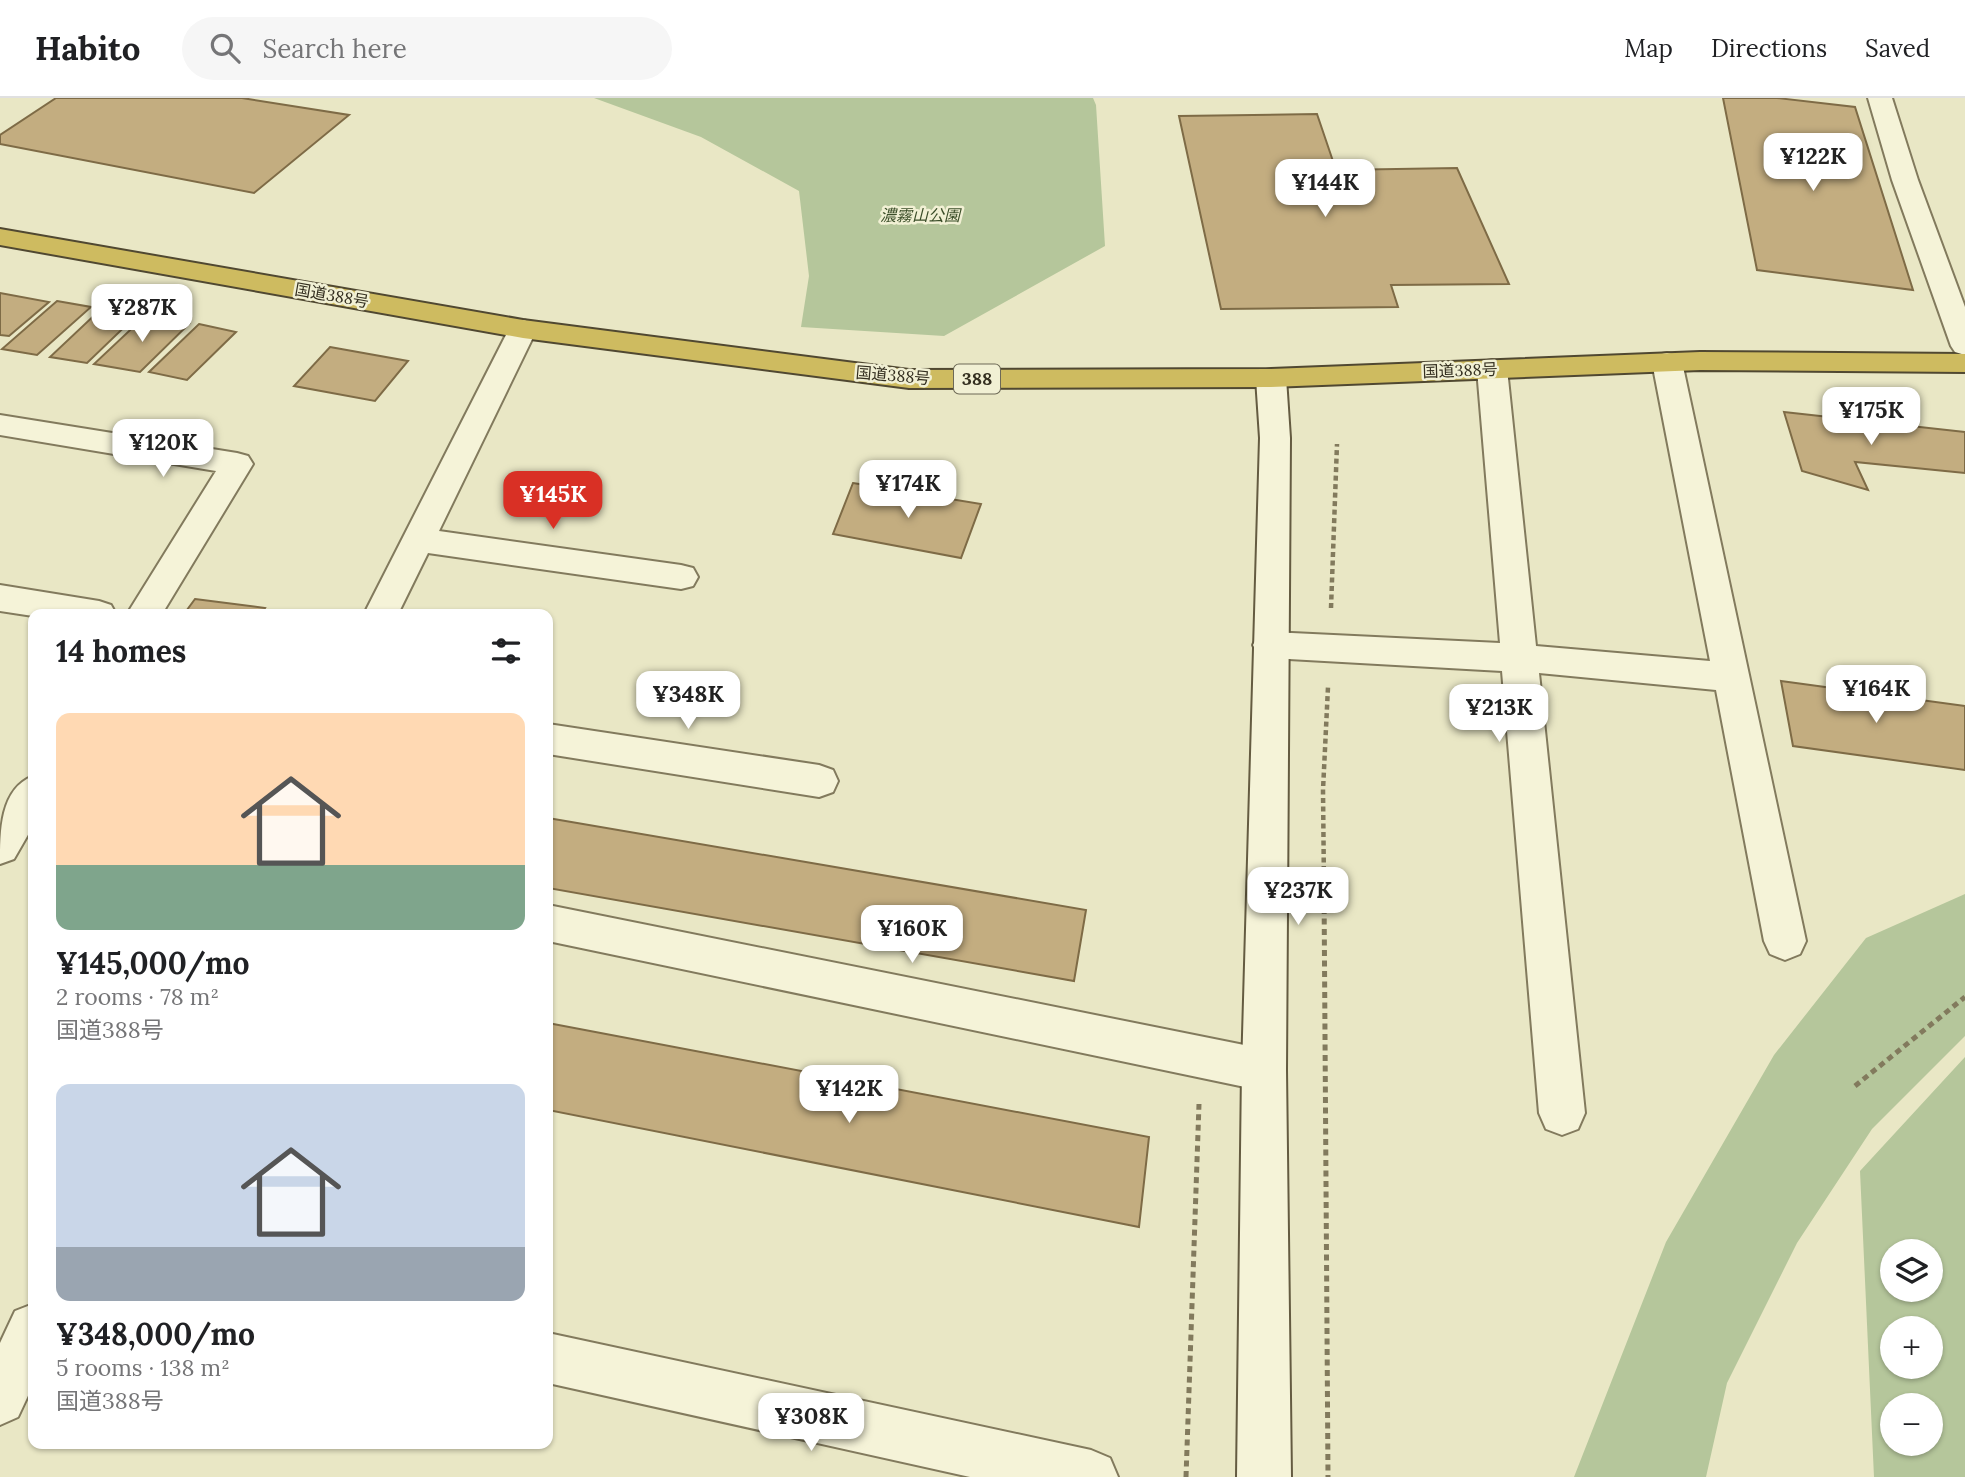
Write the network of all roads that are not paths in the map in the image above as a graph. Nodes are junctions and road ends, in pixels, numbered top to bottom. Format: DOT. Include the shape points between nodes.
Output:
graph roads {
  1 [pos="1880,98"];
  2 [pos="0,237"];
  3 [pos="523,329"];
  4 [pos="1965,346"];
  5 [pos="1667,362"];
  6 [pos="1965,363"];
  7 [pos="1492,369"];
  8 [pos="1271,378"];
  9 [pos="0,425"];
  10 [pos="418,540"];
  11 [pos="681,577"];
  12 [pos="0,598"];
  13 [pos="68,609"];
  14 [pos="147,609"];
  15 [pos="384,609"];
  16 [pos="1271,645"];
  17 [pos="1521,657"];
  18 [pos="1730,677"];
  19 [pos="553,740"];
  20 [pos="819,781"];
  21 [pos="553,924"];
  22 [pos="1785,941"];
  23 [pos="1264,1070"];
  24 [pos="1562,1113"];
  25 [pos="28,1340"];
  26 [pos="553,1359"];
  27 [pos="0,1399"];
  28 [pos="1091,1477"];
  29 [pos="1264,1477"];
  1 -- 4 [label="street"];
  2 -- 3 [label="highway, 国道388号 / 388"];
  3 -- 8 [label="highway, 国道388号 / 388" via="909,379"];
  3 -- 10 [label="street"];
  5 -- 6 [label="highway, 国道388号 / 388"];
  5 -- 7 [label="highway, 国道388号 / 388"];
  5 -- 18 [label="street"];
  7 -- 8 [label="highway, 国道388号 / 388"];
  7 -- 17 [label="street"];
  8 -- 16 [label="street" via="1275,438"];
  9 -- 14 [label="street" via="237,464"];
  10 -- 11 [label="street"];
  10 -- 15 [label="street"];
  12 -- 13 [label="street"];
  16 -- 17 [label="street"];
  16 -- 23 [label="street"];
  17 -- 18 [label="street"];
  17 -- 24 [label="street"];
  18 -- 22 [label="street"];
  19 -- 20 [label="street"];
  21 -- 23 [label="street"];
  23 -- 29 [label="street"];
  25 -- 27 [label="street"];
  26 -- 28 [label="street"];
}
